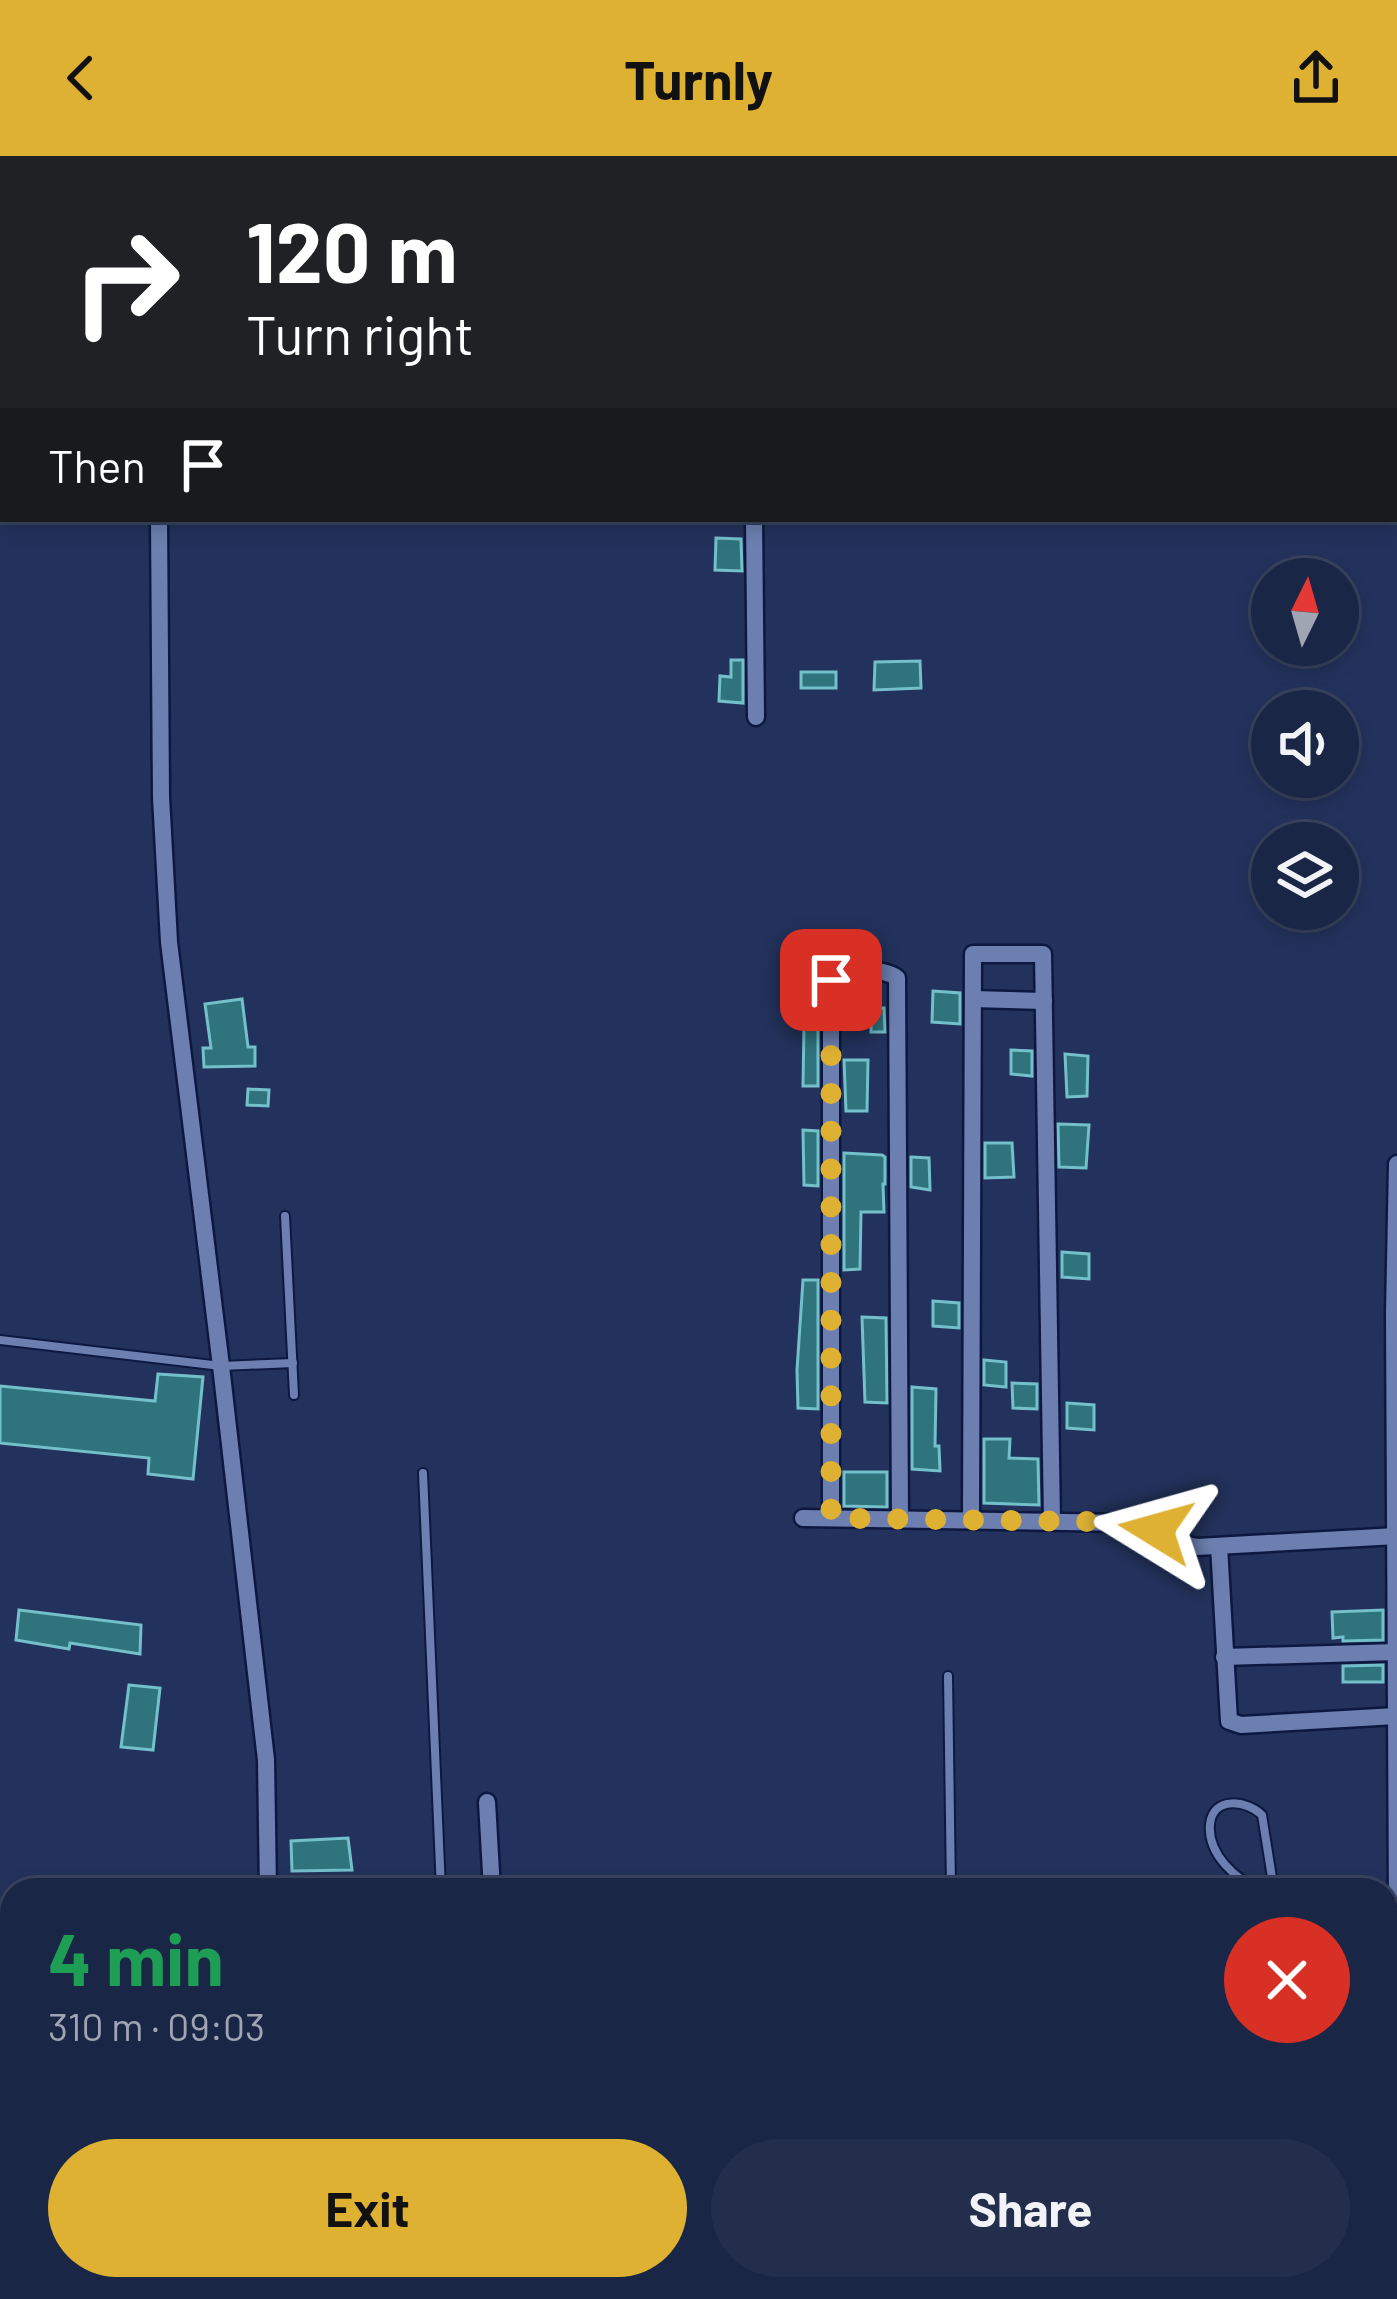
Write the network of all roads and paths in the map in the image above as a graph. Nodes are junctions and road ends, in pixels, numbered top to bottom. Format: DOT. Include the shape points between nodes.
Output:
graph roads {
  1 [pos="159,522"];
  2 [pos="754,522"];
  3 [pos="756,717"];
  4 [pos="973,999"];
  5 [pos="1044,1001"];
  6 [pos="1397,1164"];
  7 [pos="285,1216"];
  8 [pos="0,1340"];
  9 [pos="293,1363"];
  10 [pos="221,1366"];
  11 [pos="295,1395"];
  12 [pos="423,1473"];
  13 [pos="803,1518"];
  14 [pos="831,1518"];
  15 [pos="900,1519"];
  16 [pos="971,1520"];
  17 [pos="1052,1521"];
  18 [pos="1396,1536"];
  19 [pos="1219,1546"];
  20 [pos="1396,1652"];
  21 [pos="1224,1657"];
  22 [pos="948,1676"];
  23 [pos="1396,1716"];
  24 [pos="487,1802"];
  25 [pos="268,1878"];
  26 [pos="440,1878"];
  27 [pos="491,1878"];
  28 [pos="951,1878"];
  29 [pos="1240,1878"];
  30 [pos="1272,1878"];
  31 [pos="1397,1878"];
  1 -- 10 [label="street" via="169,942"];
  2 -- 3 [label="street"];
  4 -- 5 [label="street"];
  4 -- 5 [label="street" via="973,954 1043,954"];
  4 -- 16 [label="street"];
  5 -- 17 [label="street"];
  6 -- 18 [label="street"];
  7 -- 9 [label="lane"];
  8 -- 10 [label="lane"];
  9 -- 10 [label="lane"];
  9 -- 11 [label="lane"];
  10 -- 25 [label="street" via="266,1760"];
  12 -- 26 [label="lane"];
  13 -- 14 [label="street"];
  14 -- 15 [label="street"];
  14 -- 15 [label="street" via="831,980 841,970 897,978"];
  15 -- 16 [label="street"];
  16 -- 17 [label="street"];
  17 -- 19 [label="street" via="1144,1524 1182,1545"];
  18 -- 19 [label="street"];
  18 -- 20 [label="street"];
  19 -- 21 [label="street"];
  20 -- 21 [label="street"];
  20 -- 23 [label="street"];
  21 -- 23 [label="street" via="1226,1714 1234,1724"];
  22 -- 28 [label="lane"];
  23 -- 31 [label="street"];
  24 -- 27 [label="street"];
  29 -- 30 [label="lane" via="1217,1854 1210,1822 1215,1810 1240,1801 1262,1815"];
}
